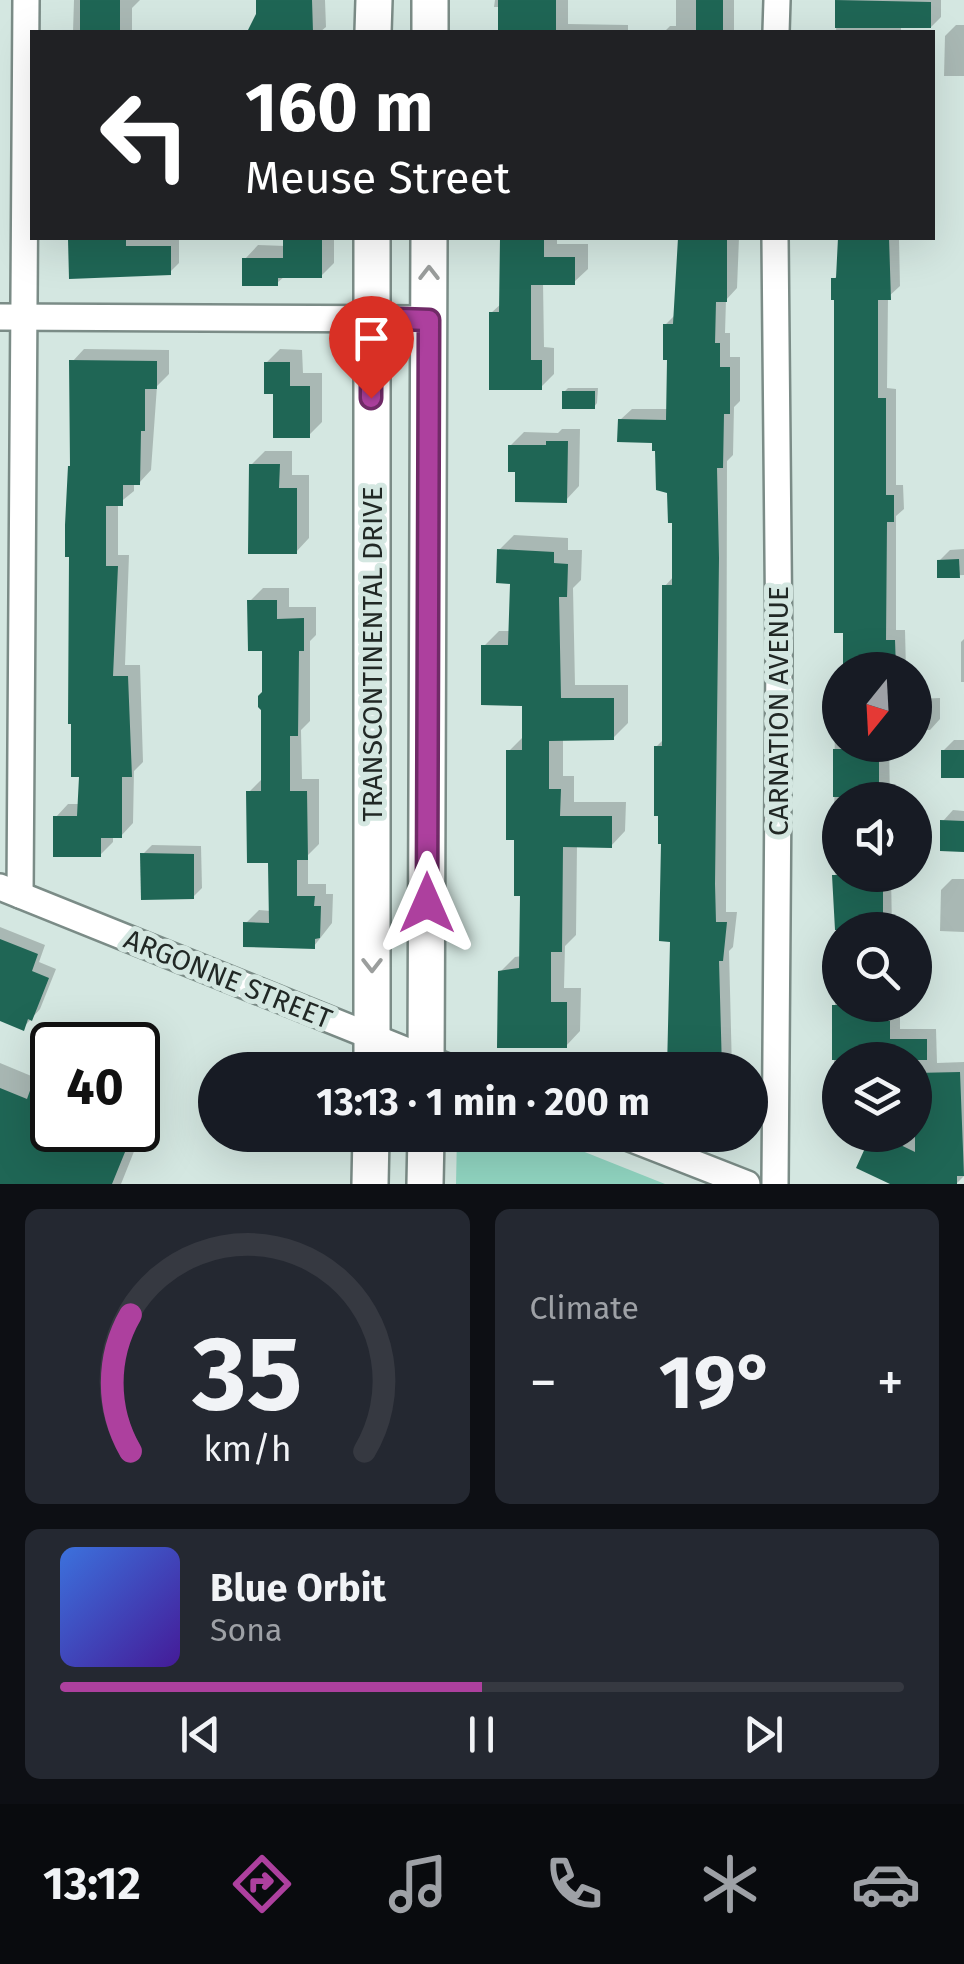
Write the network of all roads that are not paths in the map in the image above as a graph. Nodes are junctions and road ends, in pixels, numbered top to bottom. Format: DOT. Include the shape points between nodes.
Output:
graph roads {
  1 [pos="26,0"];
  2 [pos="374,0"];
  3 [pos="430,0"];
  4 [pos="777,0"];
  5 [pos="374,30"];
  6 [pos="430,30"];
  7 [pos="776,30"];
  8 [pos="372,240"];
  9 [pos="429,240"];
  10 [pos="775,240"];
  11 [pos="13,317"];
  12 [pos="371,318"];
  13 [pos="429,320"];
  14 [pos="10,891"];
  15 [pos="368,1052"];
  16 [pos="372,1052"];
  17 [pos="436,1052"];
  18 [pos="371,1152"];
  19 [pos="426,1152"];
  20 [pos="666,1152"];
  21 [pos="370,1184"];
  22 [pos="425,1184"];
  23 [pos="748,1184"];
  24 [pos="776,1184"];
  1 -- 11 [label="street"];
  2 -- 5 [label="street"];
  3 -- 6 [label="street"];
  4 -- 7 [label="street"];
  8 -- 12 [label="street, TRANSCONTINENTAL DRIVE"];
  13 -- 9 [label="street, TRANSCONTINENTAL DRIVE, one-way"];
  10 -- 24 [label="street, CARNATION AVENUE"];
  11 -- 12 [label="street"];
  11 -- 14 [label="street"];
  12 -- 13 [label="street"];
  12 -- 16 [label="street, TRANSCONTINENTAL DRIVE, one-way"];
  13 -- 17 [label="street, TRANSCONTINENTAL DRIVE"];
  14 -- 15 [label="street, ARGONNE STREET"];
  18 -- 21 [label="street"];
  19 -- 22 [label="street"];
  20 -- 23 [label="street"];
}
